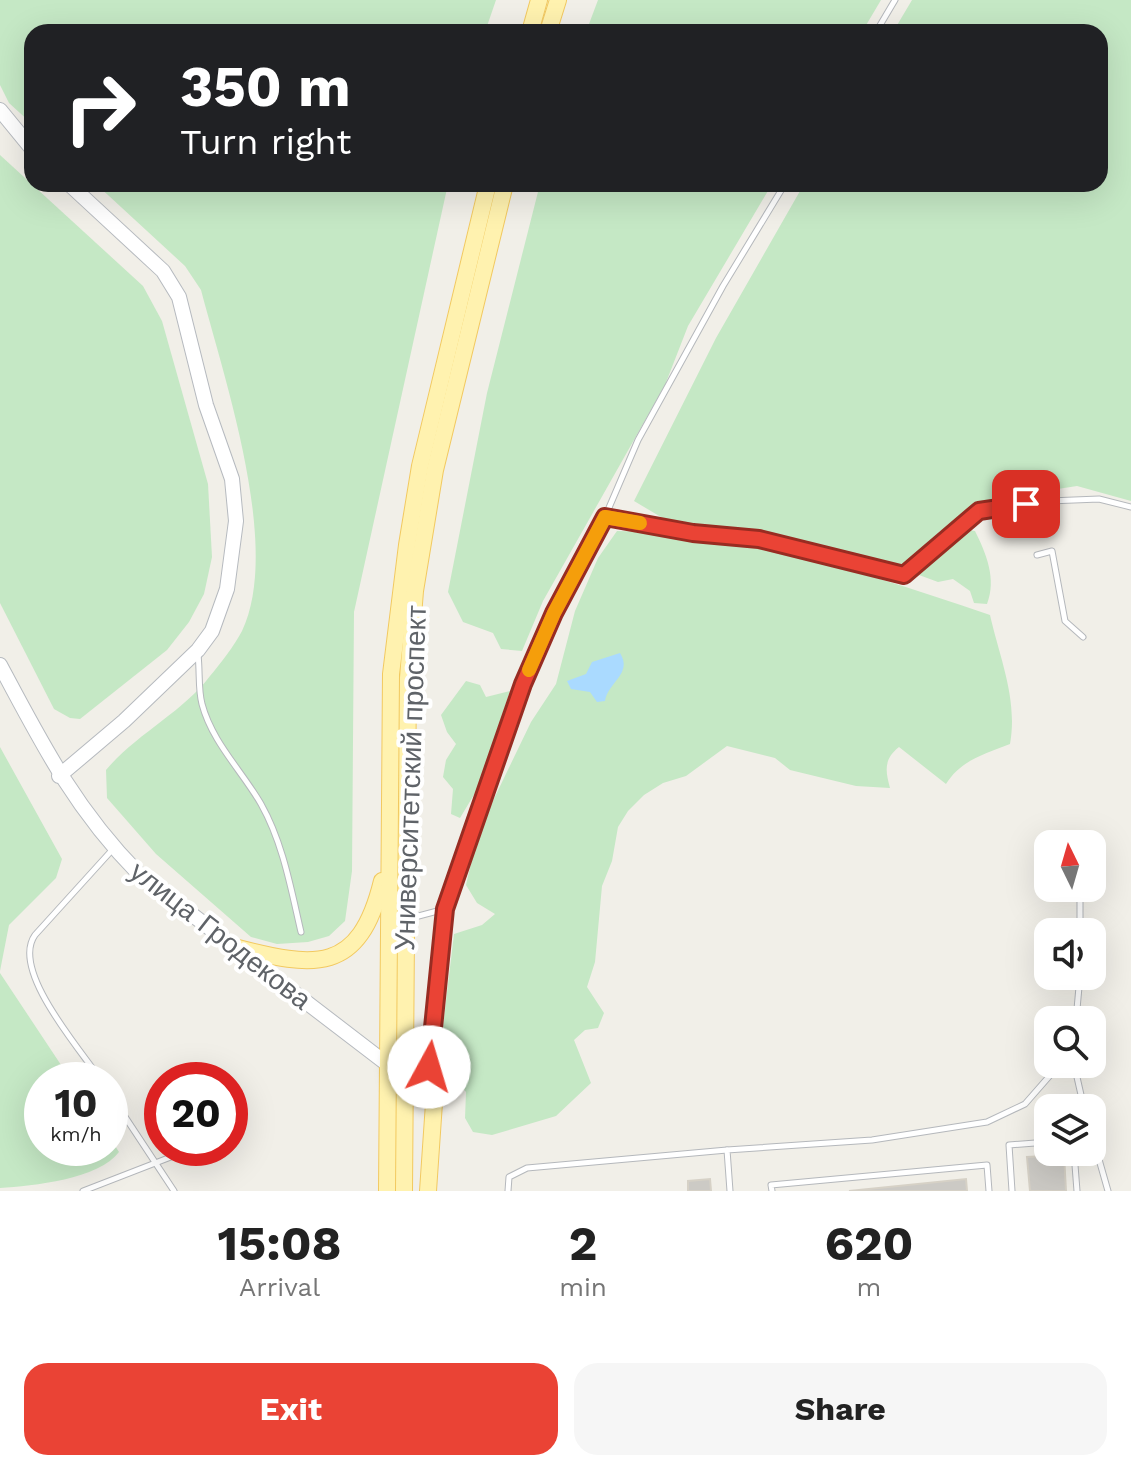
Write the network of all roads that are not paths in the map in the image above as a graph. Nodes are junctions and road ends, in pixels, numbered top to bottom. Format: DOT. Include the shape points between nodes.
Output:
graph roads {
  1 [pos="539,0"];
  2 [pos="558,0"];
  3 [pos="895,0"];
  4 [pos="532,24"];
  5 [pos="550,24"];
  6 [pos="881,24"];
  7 [pos="0,110"];
  8 [pos="24,139"];
  9 [pos="78,192"];
  10 [pos="487,192"];
  11 [pos="502,192"];
  12 [pos="780,192"];
  13 [pos="478,251"];
  14 [pos="1131,507"];
  15 [pos="605,517"];
  16 [pos="1037,555"];
  17 [pos="1083,637"];
  18 [pos="198,650"];
  19 [pos="0,665"];
  20 [pos="59,776"];
  21 [pos="114,848"];
  22 [pos="389,852"];
  23 [pos="445,909"];
  24 [pos="404,919"];
  25 [pos="301,932"];
  26 [pos="234,947"];
  27 [pos="89,1062"];
  28 [pos="387,1064"];
  29 [pos="404,1065"];
  30 [pos="429,1067"];
  31 [pos="1048,1078"];
  32 [pos="128,1121"];
  33 [pos="1034,1143"];
  34 [pos="144,1144"];
  35 [pos="727,1150"];
  36 [pos="147,1166"];
  37 [pos="158,1166"];
  38 [pos="1075,1166"];
  39 [pos="1101,1166"];
  40 [pos="98,1188"];
  41 [pos="83,1191"];
  42 [pos="174,1191"];
  43 [pos="387,1191"];
  44 [pos="404,1191"];
  45 [pos="428,1191"];
  46 [pos="508,1191"];
  47 [pos="730,1191"];
  48 [pos="772,1191"];
  49 [pos="989,1191"];
  50 [pos="1012,1191"];
  51 [pos="1077,1191"];
  52 [pos="1108,1191"];
  1 -- 4 [label="main road"];
  2 -- 5 [label="main road"];
  3 -- 6 [label="lane"];
  7 -- 8 [label="main road"];
  9 -- 18 [label="main road" via="172,284 228,465 236,521 233,556 222,611"];
  10 -- 13 [label="main road, Университетский проспект"];
  11 -- 13 [label="main road, Университетский проспект"];
  12 -- 15 [label="lane" via="638,440"];
  13 -- 22 [label="main road, Университетский проспект" via="420,466 399,603 391,674"];
  13 -- 24 [label="main road, Университетский проспект" via="415,591 408,678"];
  14 -- 15 [label="lane" via="1099,499 979,511 904,575 759,539"];
  15 -- 23 [label="lane" via="523,684"];
  16 -- 17 [label="lane" via="1052,551 1065,621"];
  18 -- 20 [label="main road"];
  18 -- 25 [label="lane" via="202,704 272,828"];
  19 -- 20 [label="main road, улица Гродекова"];
  20 -- 21 [label="main road, улица Гродекова"];
  21 -- 26 [label="main road, улица Гродекова" via="166,897"];
  21 -- 27 [label="lane" via="29,946 35,983"];
  22 -- 26 [label="main road" via="373,917 347,949 297,960"];
  22 -- 28 [label="main road, Университетский проспект"];
  23 -- 24 [label="lane"];
  23 -- 30 [label="lane"];
  24 -- 29 [label="main road, Университетский проспект"];
  26 -- 28 [label="main road, улица Гродекова"];
  28 -- 29 [label="main road"];
  28 -- 43 [label="main road, Университетский проспект"];
  29 -- 44 [label="main road, Университетский проспект"];
  29 -- 45 [label="main road" via="427,1084 434,1103"];
  31 -- 35 [label="lane" via="1025,1104 987,1122 872,1140"];
  32 -- 34 [label="lane"];
  33 -- 50 [label="lane" via="1009,1145"];
  35 -- 46 [label="lane" via="527,1168 509,1177"];
  35 -- 47 [label="lane"];
  36 -- 40 [label="lane"];
  37 -- 42 [label="lane"];
  38 -- 51 [label="lane"];
  39 -- 52 [label="lane"];
  40 -- 41 [label="lane"];
  48 -- 49 [label="lane" via="771,1185 987,1165"];
}
